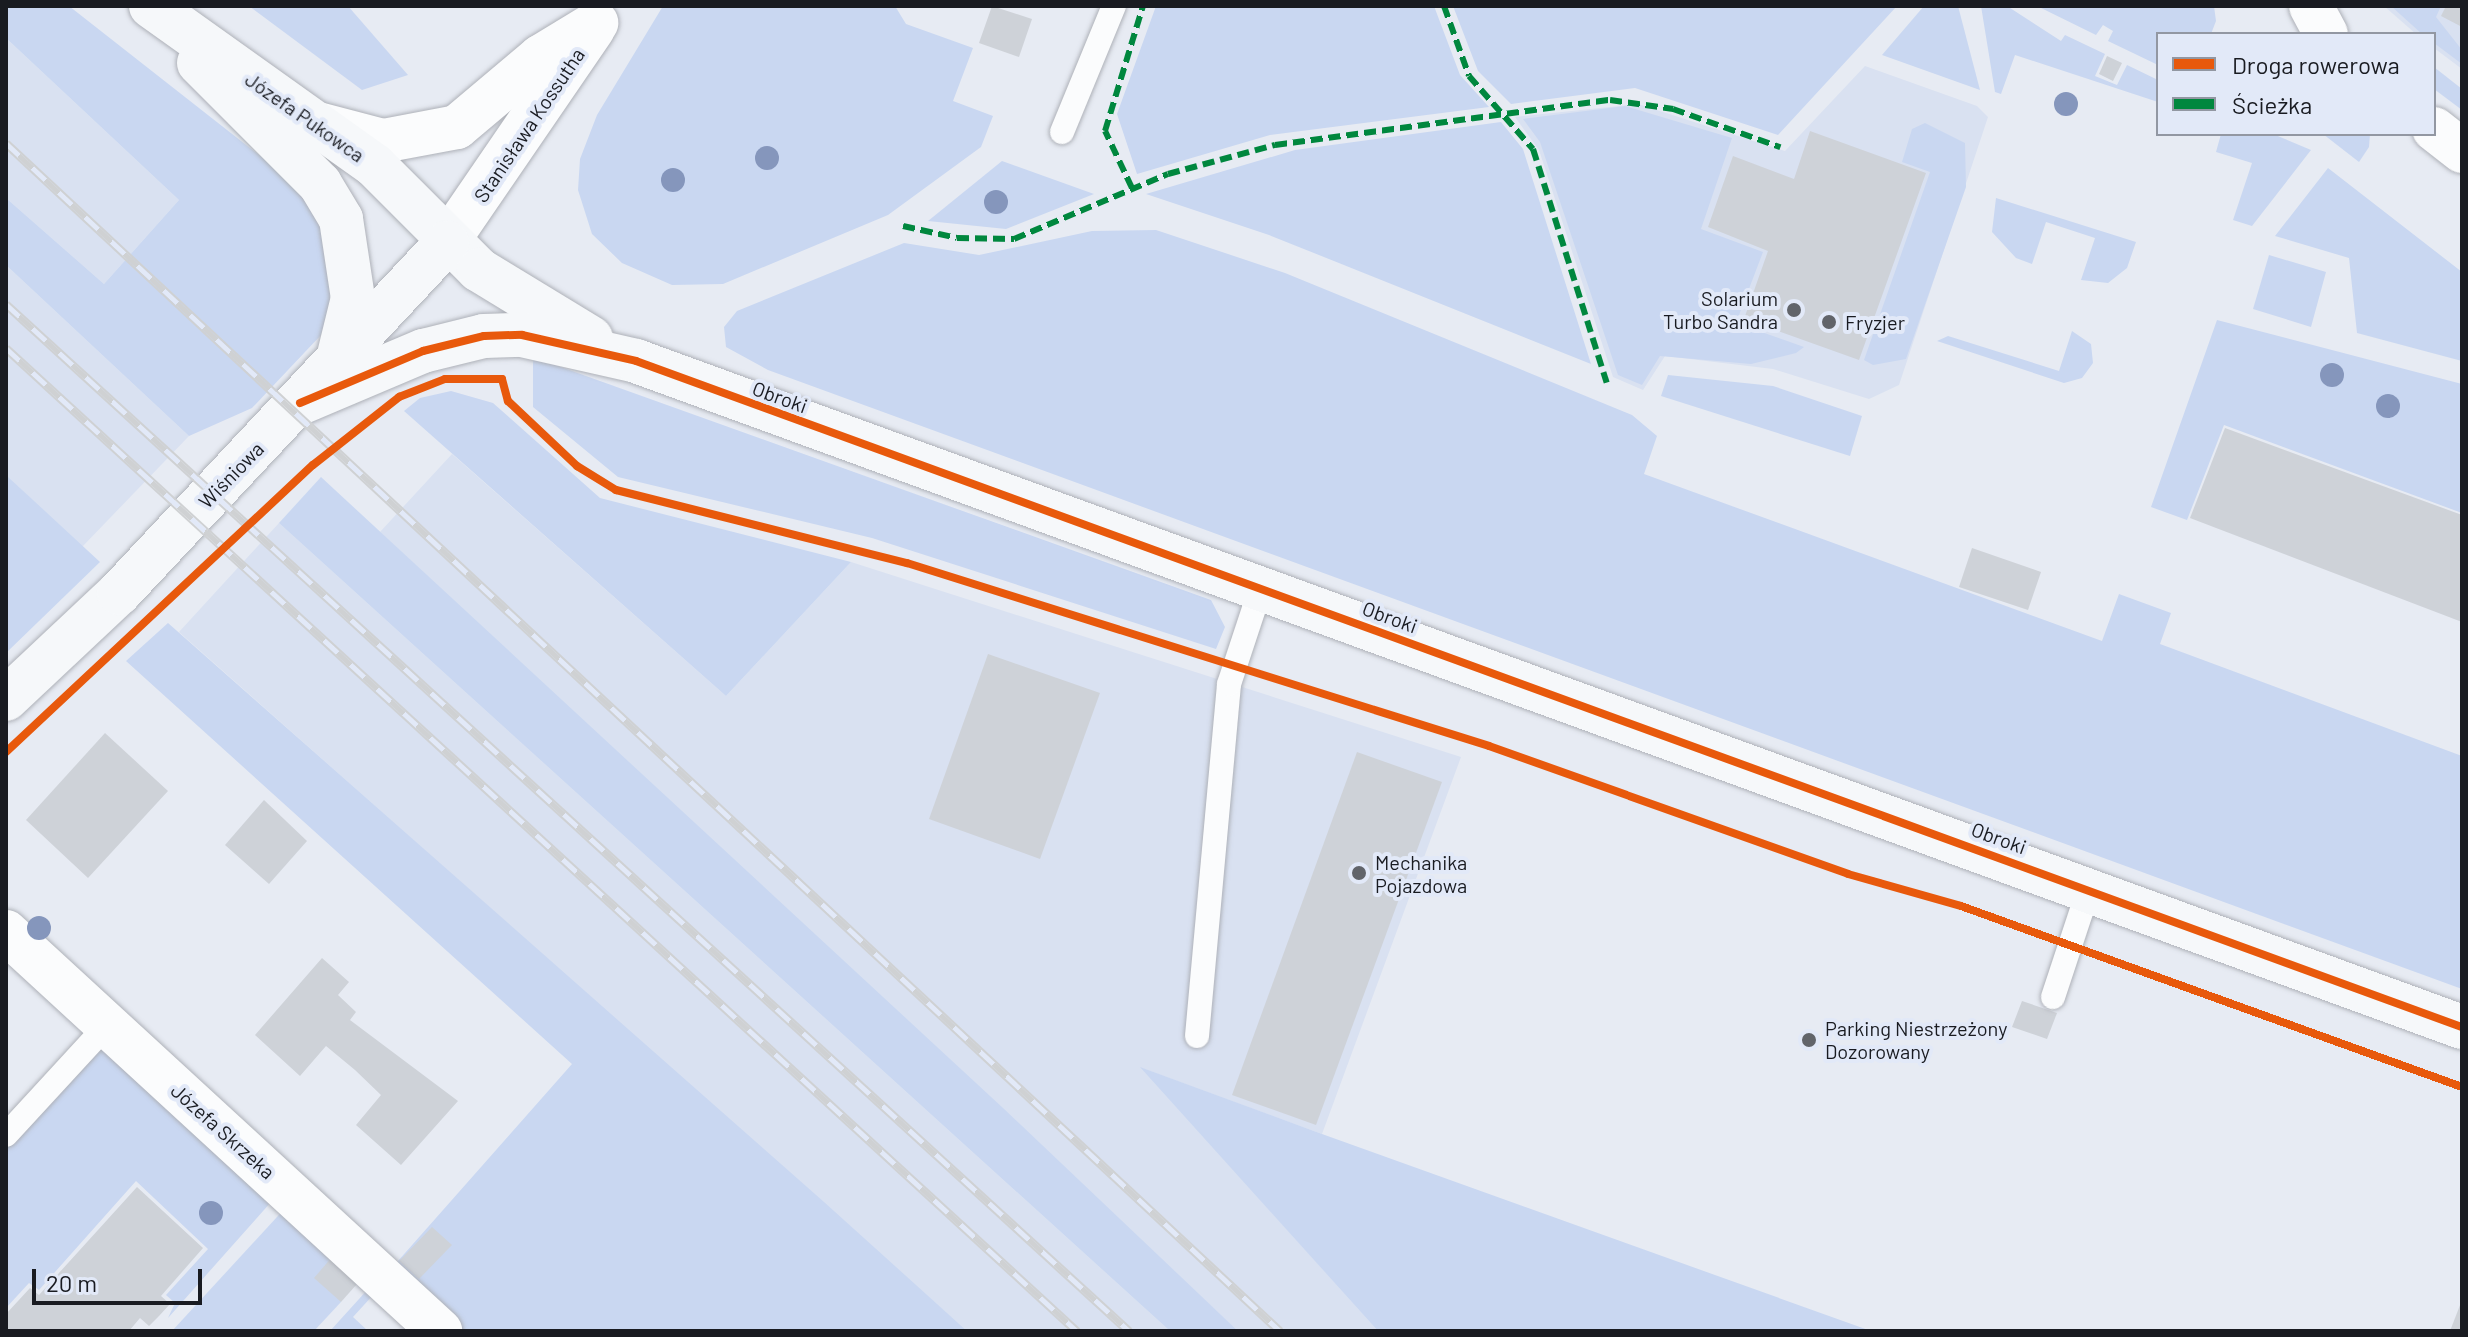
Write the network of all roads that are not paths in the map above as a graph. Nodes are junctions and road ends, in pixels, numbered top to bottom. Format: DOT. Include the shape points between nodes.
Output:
graph roads {
  1 [pos="1114,6"];
  2 [pos="2311,6"];
  3 [pos="157,11"];
  4 [pos="602,15"];
  5 [pos="2325,32"];
  6 [pos="313,123"];
  7 [pos="2436,131"];
  8 [pos="1062,132"];
  9 [pos="2462,151"];
  10 [pos="447,242"];
  11 [pos="636,361"];
  12 [pos="336,365"];
  13 [pos="300,403"];
  14 [pos="1261,587"];
  15 [pos="6,699"];
  16 [pos="2089,888"];
  17 [pos="6,932"];
  18 [pos="2053,997"];
  19 [pos="107,1025"];
  20 [pos="2462,1027"];
  21 [pos="1197,1036"];
  22 [pos="6,1135"];
  23 [pos="440,1331"];
  1 -- 8 [label="lane"];
  2 -- 5 [label="street"];
  3 -- 6 [label="street, Józefa Pukowca"];
  3 -- 12 [label="street" via="219,87 320,184 341,219 353,298"];
  4 -- 6 [label="street" via="540,57 457,127 383,141"];
  4 -- 10 [label="street, Stanisława Kossutha"];
  6 -- 10 [label="street, Józefa Pukowca" via="374,165"];
  7 -- 9 [label="street"];
  10 -- 11 [label="street, Obroki" via="479,270"];
  10 -- 12 [label="street, Wiśniowa"];
  11 -- 13 [label="street, Obroki" via="522,335 484,336 423,351"];
  11 -- 14 [label="street, Obroki"];
  12 -- 13 [label="street, Wiśniowa"];
  13 -- 15 [label="street, Wiśniowa"];
  14 -- 16 [label="street, Obroki"];
  14 -- 21 [label="lane" via="1229,684"];
  16 -- 18 [label="lane"];
  16 -- 20 [label="street, Obroki"];
  17 -- 19 [label="street, Józefa Skrzeka"];
  19 -- 22 [label="lane"];
  19 -- 23 [label="street, Józefa Skrzeka"];
}
